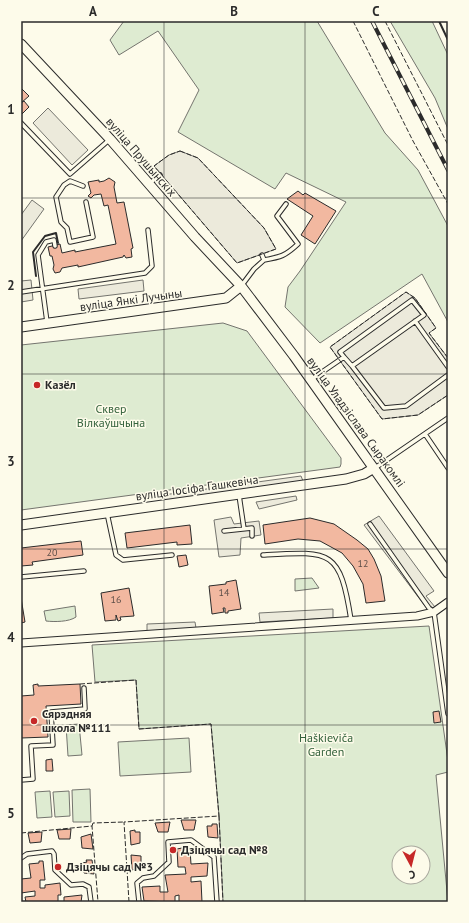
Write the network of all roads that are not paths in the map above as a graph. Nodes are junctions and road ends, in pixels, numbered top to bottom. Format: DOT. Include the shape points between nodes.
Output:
graph roads {
  1 [pos="21,44"];
  2 [pos="21,123"];
  3 [pos="110,139"];
  4 [pos="70,174"];
  5 [pos="160,175"];
  6 [pos="70,182"];
  7 [pos="149,184"];
  8 [pos="83,186"];
  9 [pos="86,202"];
  10 [pos="286,204"];
  11 [pos="148,230"];
  12 [pos="54,246"];
  13 [pos="262,255"];
  14 [pos="264,260"];
  15 [pos="241,286"];
  16 [pos="42,289"];
  17 [pos="21,292"];
  18 [pos="415,321"];
  19 [pos="47,324"];
  20 [pos="21,327"];
  21 [pos="344,357"];
  22 [pos="352,366"];
  23 [pos="448,367"];
  24 [pos="448,375"];
  25 [pos="311,380"];
  26 [pos="448,418"];
  27 [pos="425,434"];
  28 [pos="374,468"];
  29 [pos="448,468"];
  30 [pos="239,494"];
  31 [pos="106,512"];
  32 [pos="370,524"];
  33 [pos="21,525"];
  34 [pos="244,529"];
  35 [pos="224,531"];
  36 [pos="252,536"];
  37 [pos="172,555"];
  38 [pos="262,555"];
  39 [pos="84,571"];
  40 [pos="448,573"];
  41 [pos="21,577"];
  42 [pos="448,602"];
  43 [pos="434,612"];
  44 [pos="351,620"];
  45 [pos="21,642"];
  46 [pos="84,688"];
  47 [pos="448,714"];
  48 [pos="21,780"];
  49 [pos="21,858"];
  50 [pos="91,902"];
  51 [pos="139,902"];
  52 [pos="217,902"];
  1 -- 3 [label="street, вуліца Прушынскіх"];
  2 -- 4 [label="lane"];
  3 -- 4 [label="lane"];
  3 -- 7 [label="street, вуліца Прушынскіх"];
  4 -- 6 [label="lane"];
  5 -- 7 [label="lane"];
  6 -- 8 [label="lane"];
  6 -- 9 [label="lane" via="64,185 56,197 61,222 67,228 70,242 93,237"];
  7 -- 15 [label="street, вуліца Прушынскіх"];
  10 -- 14 [label="lane" via="277,216 298,244 282,257"];
  11 -- 16 [label="lane" via="152,266 145,273"];
  12 -- 16 [label="lane" via="54,240 46,242 38,255"];
  13 -- 14 [label="lane"];
  14 -- 15 [label="lane"];
  15 -- 19 [label="street, вуліца Янкі Лучыны" via="226,298"];
  15 -- 25 [label="street, вуліца Уладзіслава Сыракомлі"];
  16 -- 17 [label="lane"];
  16 -- 19 [label="lane"];
  18 -- 21 [label="lane" via="424,315 412,300 340,352"];
  18 -- 22 [label="lane"];
  18 -- 23 [label="lane"];
  19 -- 20 [label="street, вуліца Янкі Лучыны"];
  21 -- 22 [label="lane"];
  21 -- 25 [label="lane"];
  22 -- 24 [label="lane" via="384,408 406,406"];
  25 -- 28 [label="street, вуліца Уладзіслава Сыракомлі"];
  26 -- 27 [label="lane"];
  27 -- 28 [label="lane"];
  27 -- 29 [label="lane"];
  28 -- 30 [label="street, вуліца Іосіфа Гашкевіча" via="346,479"];
  28 -- 40 [label="street, вуліца Уладзіслава Сыракомлі"];
  30 -- 31 [label="street, вуліца Іосіфа Гашкевіча"];
  30 -- 34 [label="lane"];
  31 -- 33 [label="street, вуліца Іосіфа Гашкевіча"];
  31 -- 37 [label="lane" via="116,555 123,560"];
  32 -- 43 [label="lane"];
  34 -- 35 [label="lane"];
  34 -- 36 [label="lane" via="252,528"];
  38 -- 44 [label="lane" via="307,552 327,557 341,574"];
  39 -- 41 [label="lane"];
  42 -- 43 [label="street"];
  43 -- 44 [label="street" via="417,616"];
  43 -- 47 [label="lane"];
  44 -- 45 [label="street"];
  46 -- 48 [label="lane" via="85,709 51,712 53,745 32,746 33,779"];
  49 -- 50 [label="lane" via="27,854 52,851 55,870 71,885 83,884 89,887"];
  51 -- 52 [label="lane" via="137,883 143,878 154,876 169,862 168,842 191,840 214,857"];
}
